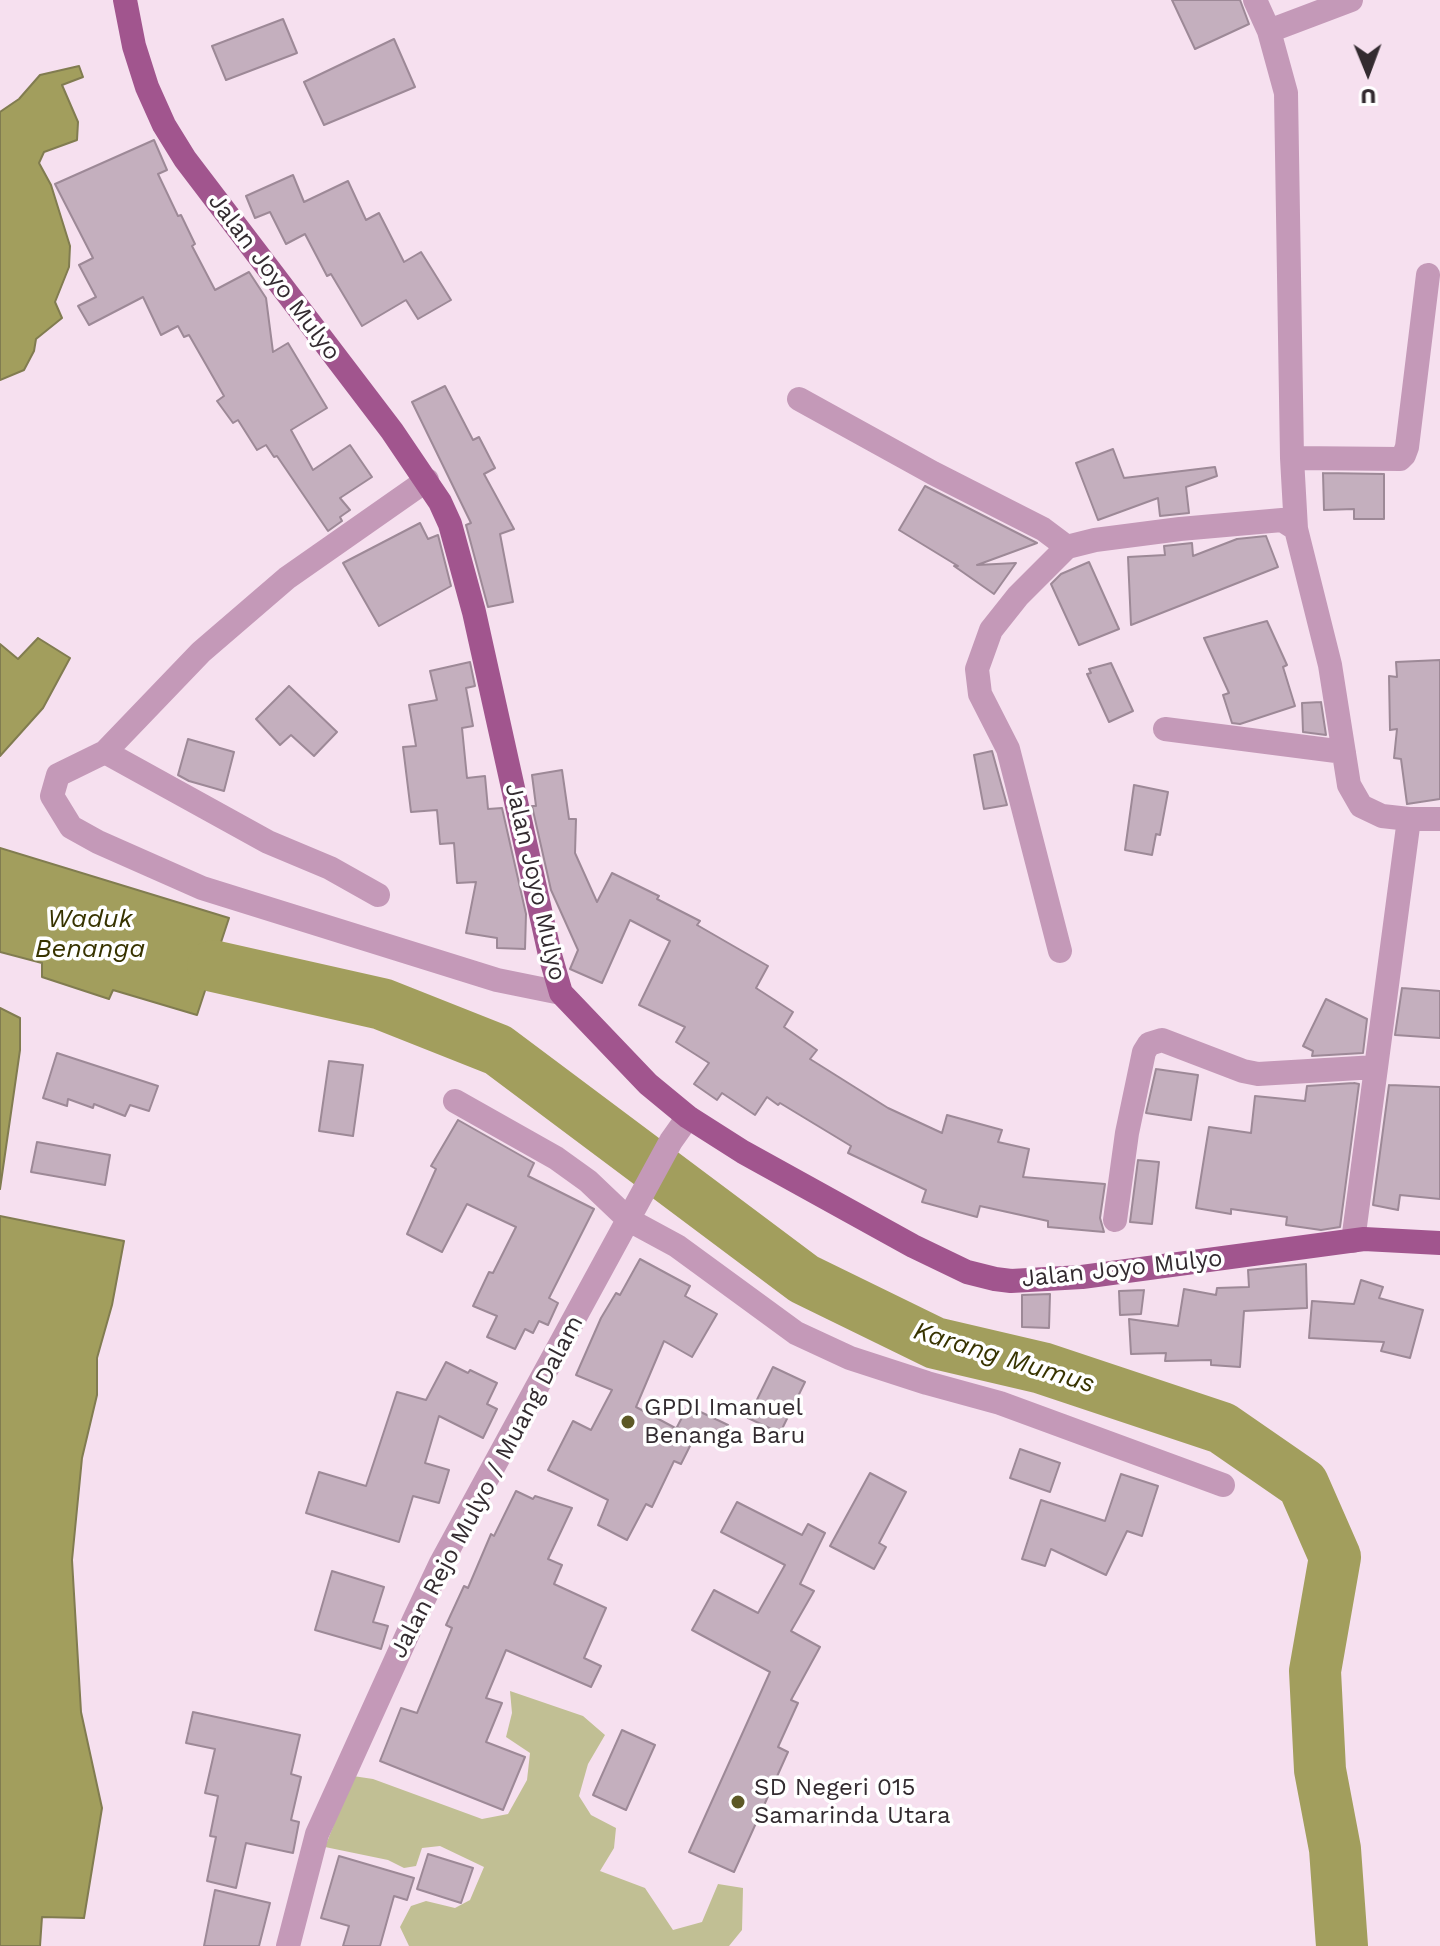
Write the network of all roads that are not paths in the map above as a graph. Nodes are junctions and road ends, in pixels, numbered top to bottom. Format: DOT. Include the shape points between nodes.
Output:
graph roads {
  1 [pos="125,0"];
  2 [pos="1255,0"];
  3 [pos="1351,0"];
  4 [pos="1269,31"];
  5 [pos="1428,275"];
  6 [pos="799,399"];
  7 [pos="1292,458"];
  8 [pos="427,480"];
  9 [pos="1296,529"];
  10 [pos="1067,547"];
  11 [pos="1165,729"];
  12 [pos="105,752"];
  13 [pos="1344,752"];
  14 [pos="1409,819"];
  15 [pos="1440,819"];
  16 [pos="378,895"];
  17 [pos="1060,951"];
  18 [pos="561,993"];
  19 [pos="1376,1067"];
  20 [pos="455,1101"];
  21 [pos="688,1117"];
  22 [pos="631,1217"];
  23 [pos="1115,1220"];
  24 [pos="1353,1241"];
  25 [pos="1440,1243"];
  26 [pos="1223,1485"];
  27 [pos="288,1946"];
  1 -- 8 [label="main road, Jalan Joyo Mulyo" via="147,87 185,159"];
  2 -- 4 [label="street"];
  3 -- 4 [label="street"];
  4 -- 7 [label="street" via="1286,93"];
  5 -- 7 [label="street" via="1404,455"];
  6 -- 10 [label="street" via="1043,529"];
  7 -- 9 [label="street"];
  8 -- 12 [label="street" via="287,578 201,652"];
  8 -- 18 [label="main road, Jalan Joyo Mulyo" via="450,524 474,612"];
  9 -- 10 [label="street" via="1282,520"];
  9 -- 13 [label="street" via="1330,665"];
  10 -- 17 [label="street" via="991,630 977,669 980,694 1008,749"];
  11 -- 13 [label="street"];
  12 -- 16 [label="street" via="268,842"];
  12 -- 18 [label="street" via="58,775 52,796 71,827 98,842 202,888 497,980"];
  13 -- 14 [label="street" via="1349,785 1361,806 1382,816"];
  14 -- 15 [label="street"];
  14 -- 19 [label="street"];
  18 -- 21 [label="main road, Jalan Joyo Mulyo" via="648,1084"];
  19 -- 23 [label="street" via="1258,1074 1162,1040 1149,1044 1127,1133"];
  19 -- 24 [label="street"];
  20 -- 22 [label="street" via="556,1158"];
  21 -- 22 [label="street, Jalan Rejo Mulyo / Muang Dalam"];
  21 -- 24 [label="main road, Jalan Joyo Mulyo" via="913,1246 995,1279 1082,1277"];
  22 -- 26 [label="street" via="796,1333 850,1358 1000,1403"];
  22 -- 27 [label="street, Jalan Rejo Mulyo / Muang Dalam" via="414,1620 317,1834"];
  24 -- 25 [label="main road, Jalan Joyo Mulyo"];
}
